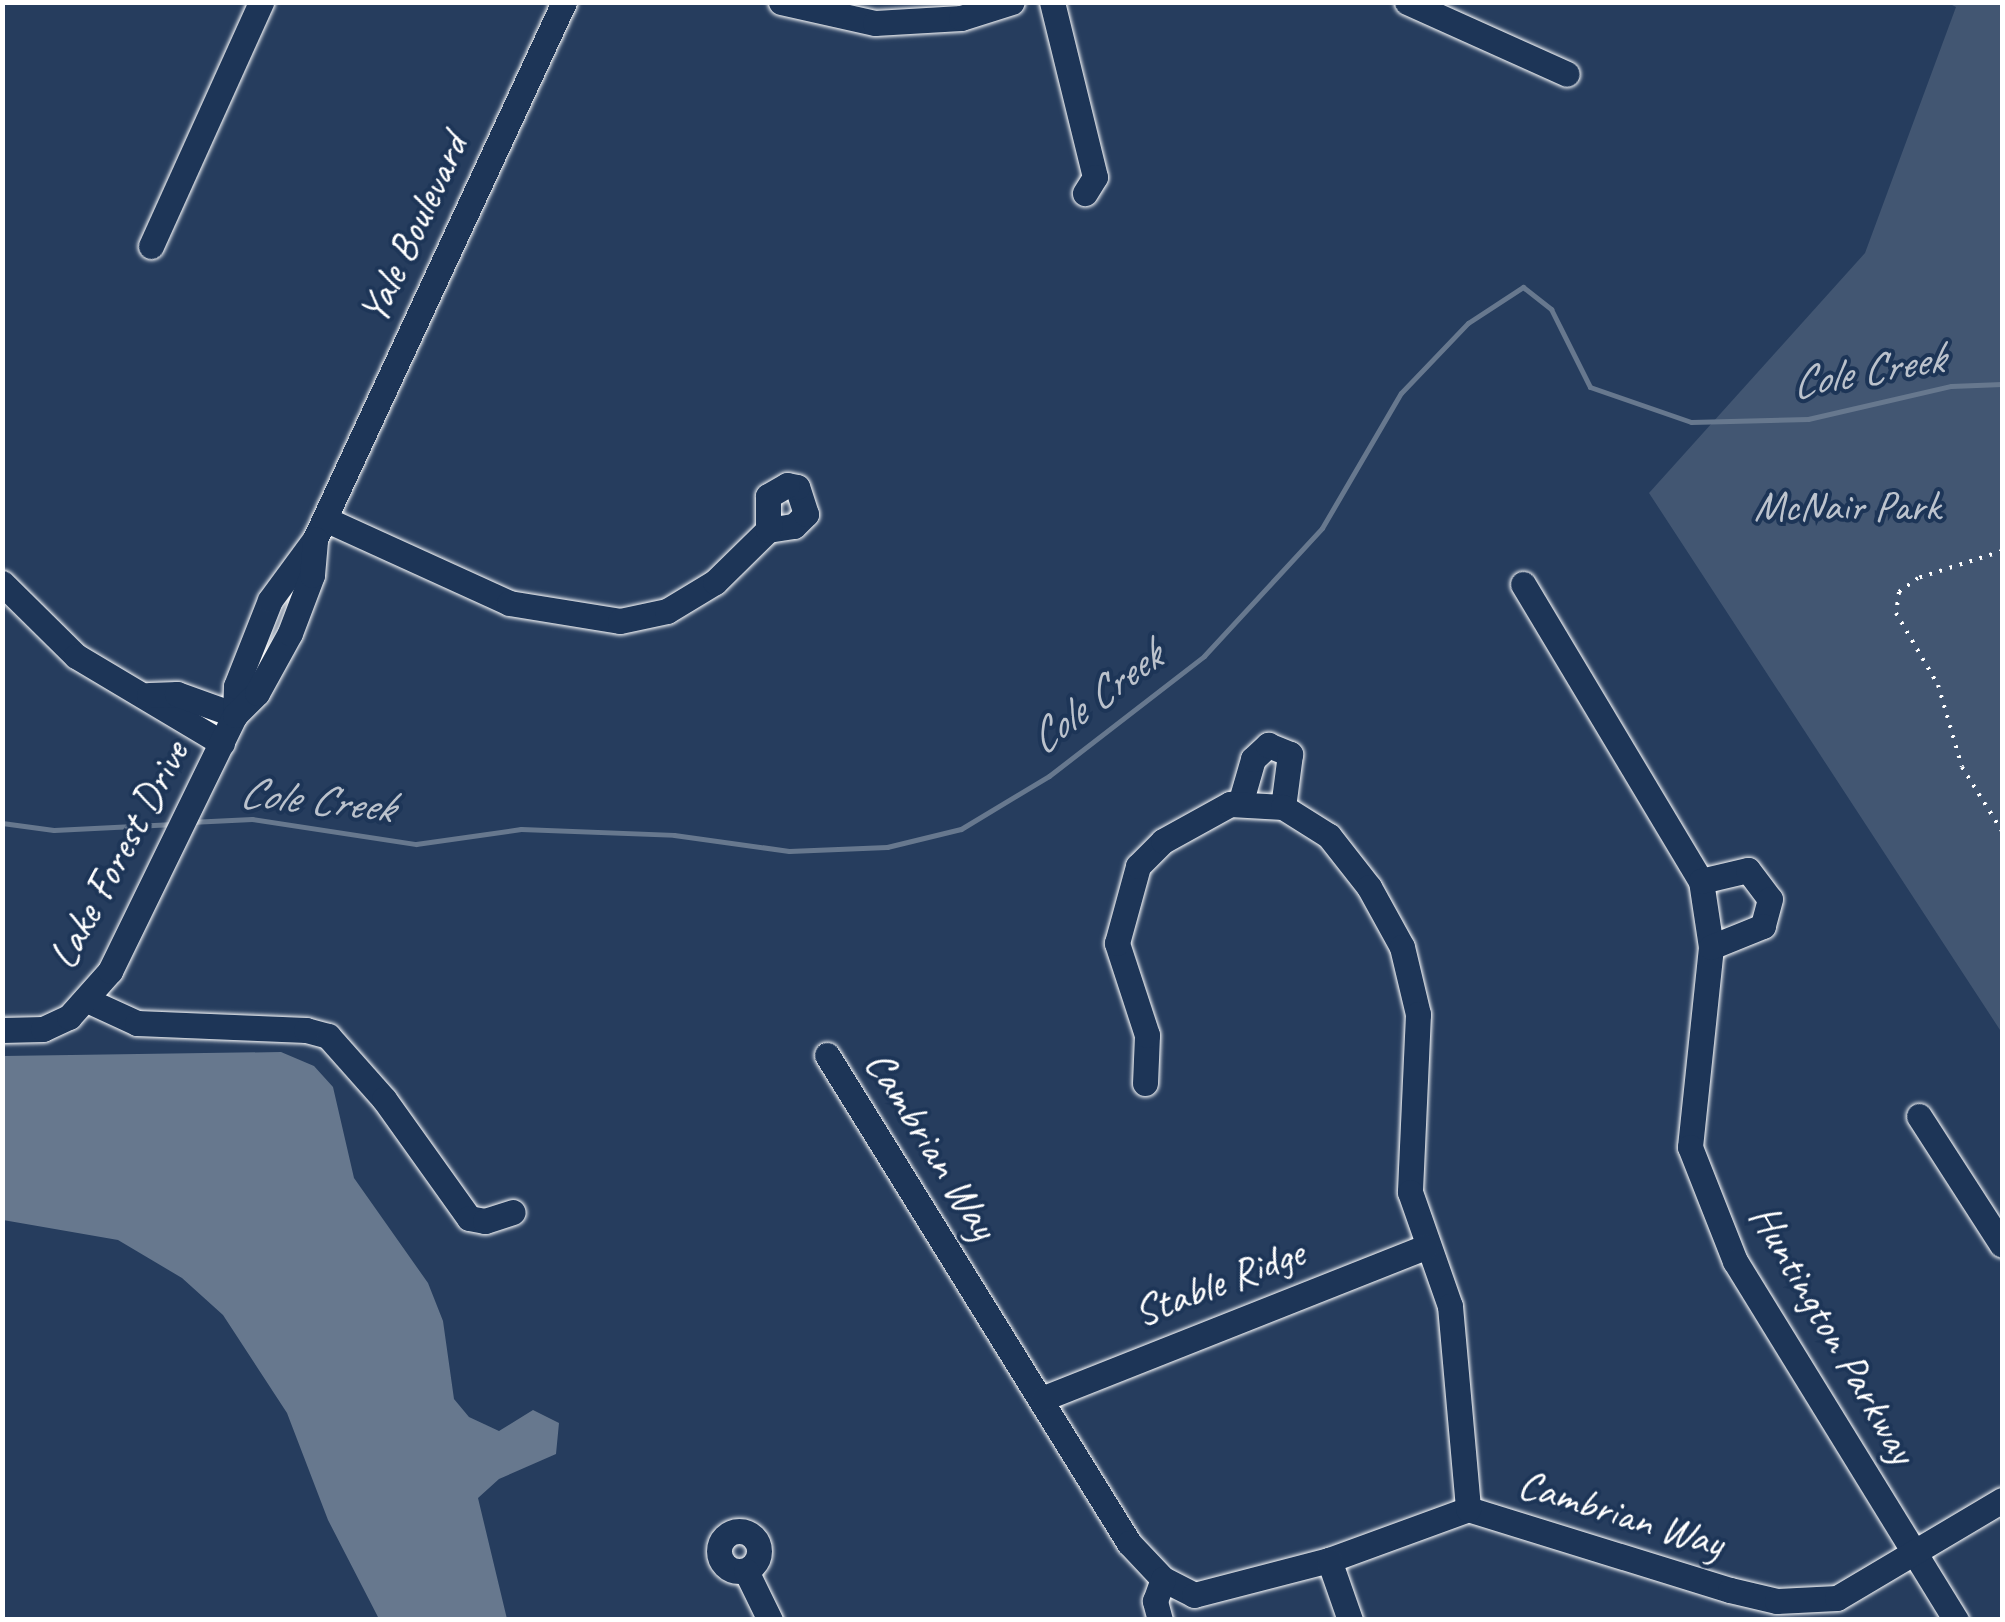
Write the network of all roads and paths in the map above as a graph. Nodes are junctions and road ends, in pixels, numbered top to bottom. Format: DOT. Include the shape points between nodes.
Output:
graph roads {
  1 [pos="261,2"];
  2 [pos="564,2"];
  3 [pos="781,2"];
  4 [pos="1012,2"];
  5 [pos="1052,2"];
  6 [pos="1407,2"];
  7 [pos="1567,74"];
  8 [pos="1085,194"];
  9 [pos="151,246"];
  10 [pos="337,490"];
  11 [pos="320,529"];
  12 [pos="768,530"];
  13 [pos="2002,551"];
  14 [pos="2,583"];
  15 [pos="1523,584"];
  16 [pos="149,695"];
  17 [pos="235,714"];
  18 [pos="222,743"];
  19 [pos="1240,804"];
  20 [pos="1283,807"];
  21 [pos="2002,831"];
  22 [pos="1701,881"];
  23 [pos="1711,947"];
  24 [pos="89,1000"];
  25 [pos="2,1030"];
  26 [pos="827,1055"];
  27 [pos="1145,1083"];
  28 [pos="1919,1116"];
  29 [pos="513,1212"];
  30 [pos="2002,1245"];
  31 [pos="1425,1246"];
  32 [pos="1044,1398"];
  33 [pos="2002,1500"];
  34 [pos="1468,1509"];
  35 [pos="1917,1553"];
  36 [pos="1329,1560"];
  37 [pos="746,1571"];
  38 [pos="1162,1579"];
  39 [pos="1198,1608"];
  40 [pos="770,1620"];
  41 [pos="1160,1620"];
  42 [pos="1350,1620"];
  43 [pos="1956,1620"];
  1 -- 9 [label="street"];
  2 -- 10 [label="street, Yale Boulevard"];
  3 -- 4 [label="street" via="875,23 962,18"];
  5 -- 8 [label="street" via="1095,177"];
  6 -- 7 [label="street"];
  10 -- 11 [label="street, Lake Forest Drive"];
  11 -- 12 [label="street" via="508,603 620,621 667,611 715,582"];
  11 -- 17 [label="street, Lake Forest Drive" via="312,575 290,633 257,693"];
  13 -- 21 [label="path" via="1918,578 1898,592 1896,613 1938,685 1962,767"];
  14 -- 16 [label="street" via="76,656"];
  15 -- 22 [label="street, Huntington Parkway"];
  16 -- 17 [label="street" via="177,694"];
  16 -- 18 [label="street" via="165,713"];
  17 -- 18 [label="street, Lake Forest Drive"];
  18 -- 24 [label="street, Lake Forest Drive" via="153,892"];
  19 -- 20 [label="street"];
  19 -- 20 [label="street" via="1254,759 1268,745 1290,754"];
  19 -- 27 [label="street" via="1163,841 1138,866 1120,918 1120,956 1147,1035"];
  20 -- 31 [label="street" via="1328,836 1369,887 1402,947 1418,1014 1410,1192"];
  22 -- 23 [label="street, Huntington Parkway"];
  22 -- 23 [label="street" via="1748,870 1770,899 1763,926"];
  23 -- 35 [label="street, Huntington Parkway" via="1690,1147 1734,1261"];
  24 -- 25 [label="street, Lake Forest Drive" via="44,1028"];
  24 -- 29 [label="street" via="137,1022 328,1036 384,1100 469,1218 485,1221"];
  26 -- 32 [label="street, Cambrian Way"];
  28 -- 30 [label="street"];
  31 -- 32 [label="street, Stable Ridge"];
  31 -- 34 [label="street" via="1450,1306 1460,1362"];
  32 -- 38 [label="street, Cambrian Way" via="1129,1543"];
  33 -- 35 [label="street, Cambrian Way"];
  34 -- 35 [label="street, Cambrian Way" via="1777,1601 1836,1598"];
  34 -- 36 [label="street, Cambrian Way"];
  35 -- 43 [label="street, Huntington Parkway"];
  36 -- 39 [label="street, Cambrian Way"];
  36 -- 42 [label="street"];
  37 -- 40 [label="street"];
  38 -- 39 [label="street, Cambrian Way"];
  38 -- 41 [label="street"];
}
